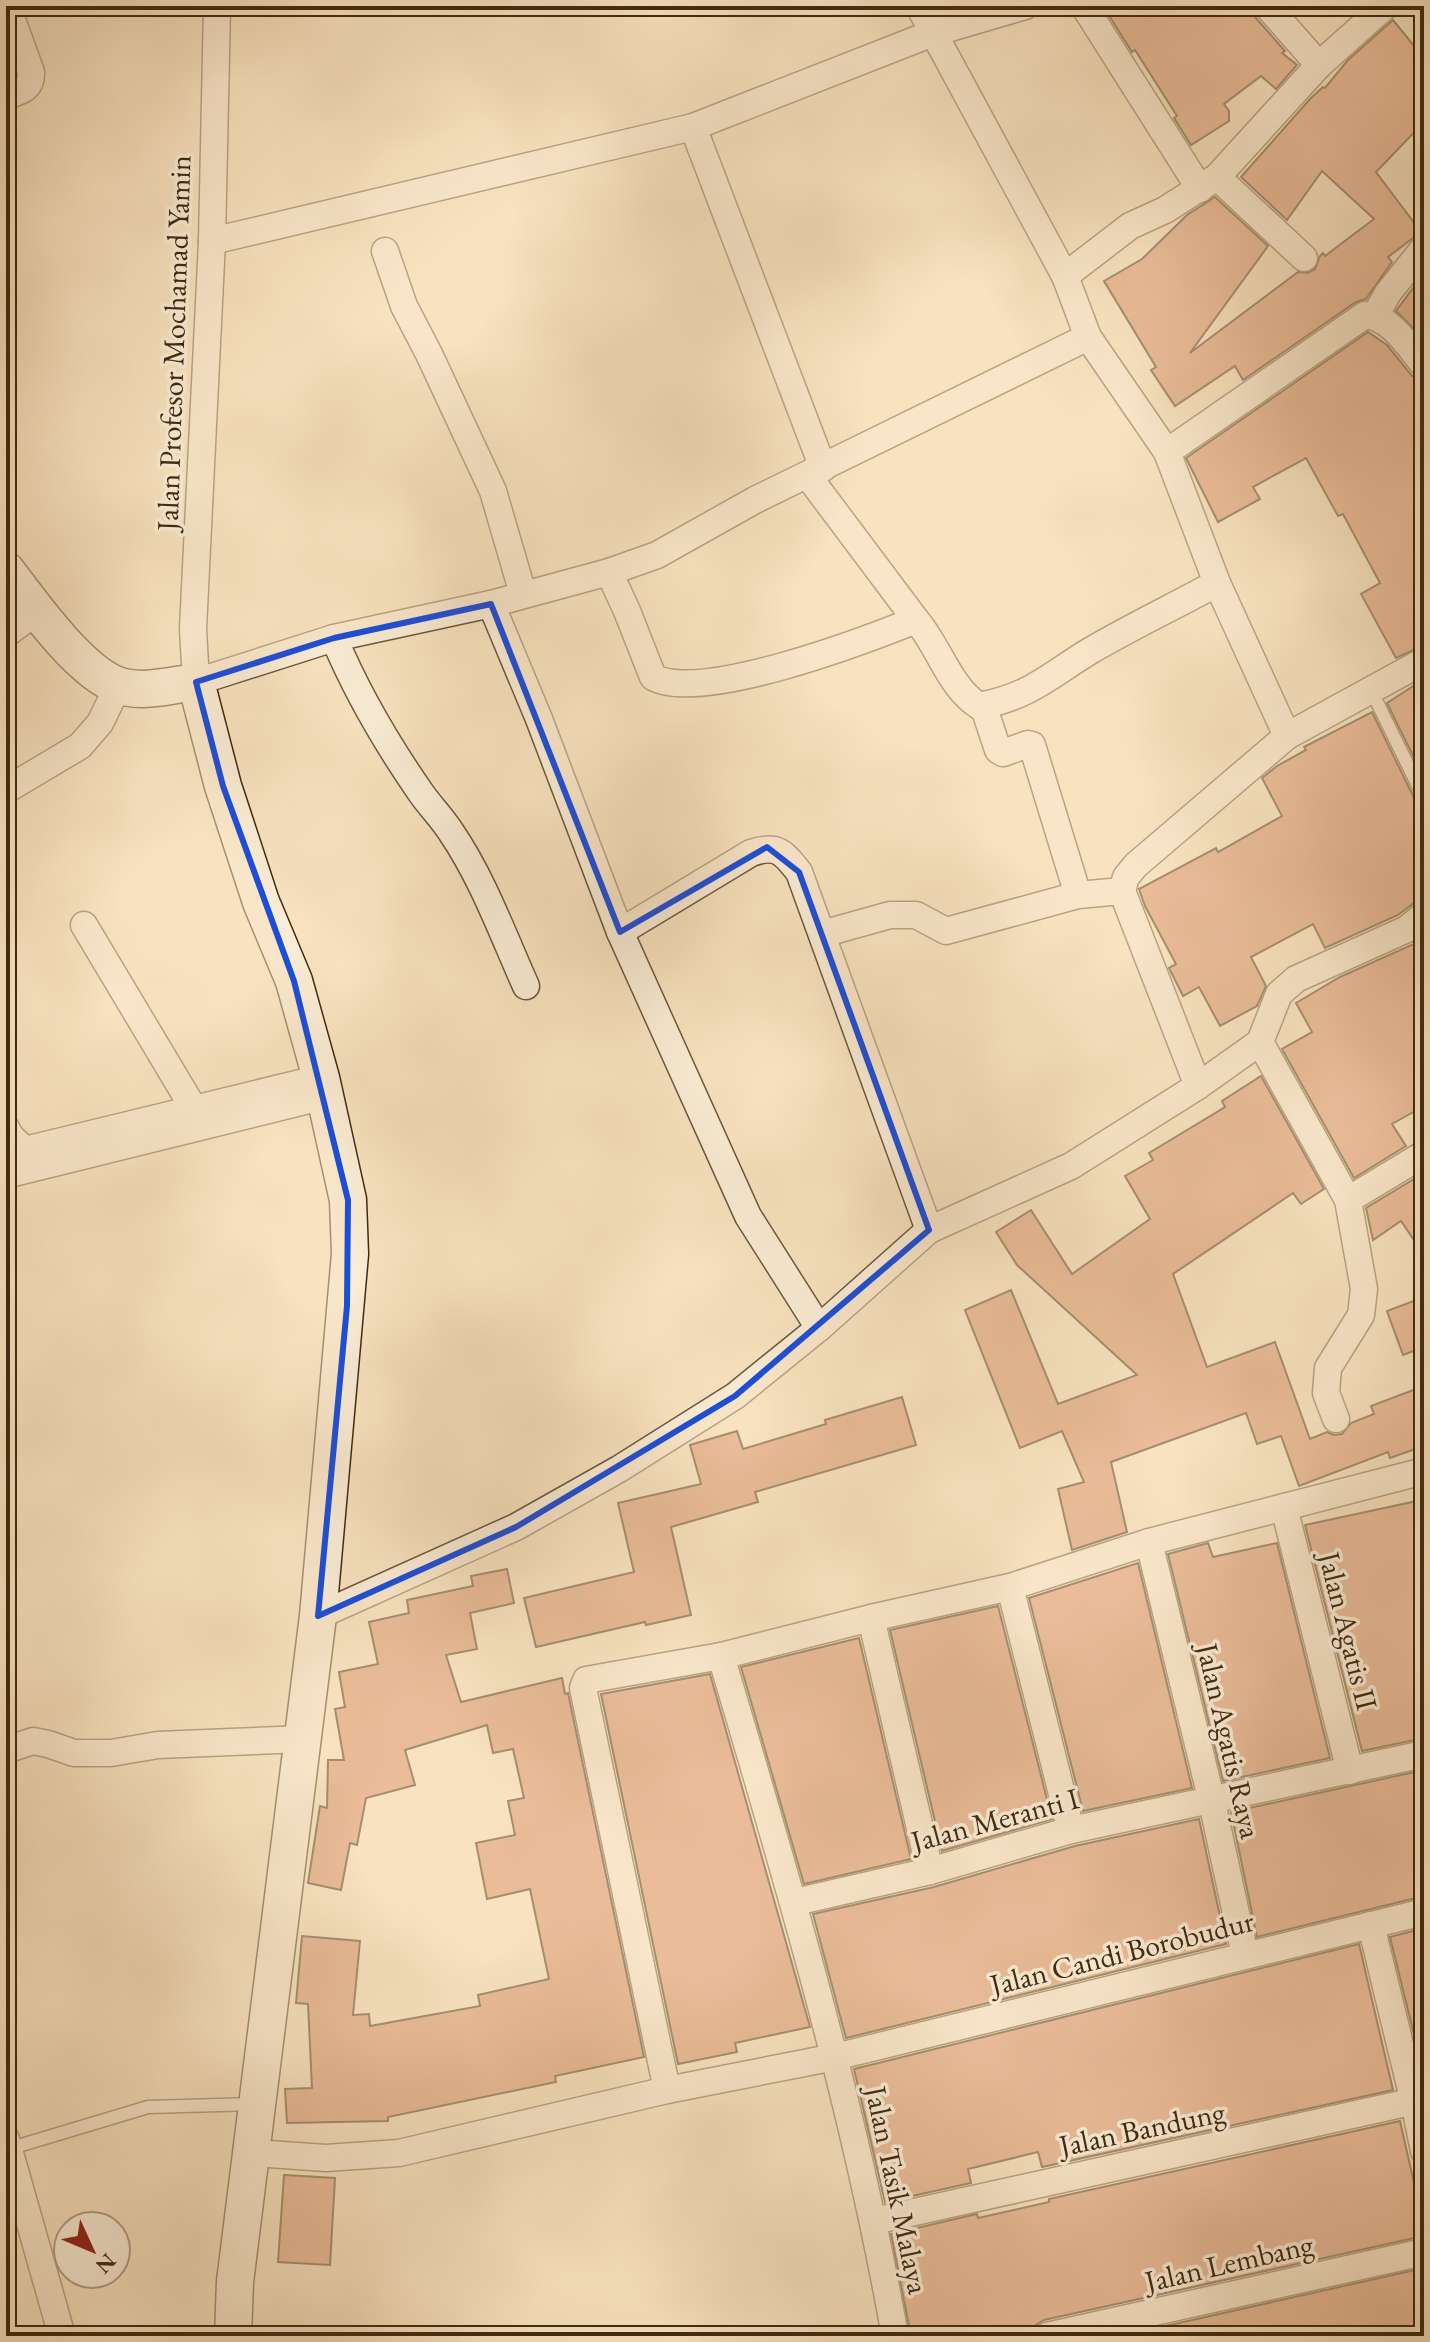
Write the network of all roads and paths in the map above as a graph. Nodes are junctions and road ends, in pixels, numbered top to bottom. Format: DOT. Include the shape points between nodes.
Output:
graph roads {
  1 [pos="7,6"];
  2 [pos="217,6"];
  3 [pos="919,6"];
  4 [pos="1025,6"];
  5 [pos="1084,6"];
  6 [pos="1267,6"];
  7 [pos="1385,6"];
  8 [pos="933,33"];
  9 [pos="1319,65"];
  10 [pos="6,96"];
  11 [pos="693,127"];
  12 [pos="1209,183"];
  13 [pos="212,241"];
  14 [pos="1424,248"];
  15 [pos="385,251"];
  16 [pos="1304,258"];
  17 [pos="1065,276"];
  18 [pos="1375,316"];
  19 [pos="1088,337"];
  20 [pos="1424,365"];
  21 [pos="1167,452"];
  22 [pos="815,472"];
  23 [pos="6,570"];
  24 [pos="609,572"];
  25 [pos="1217,583"];
  26 [pos="523,594"];
  27 [pos="491,604"];
  28 [pos="37,611"];
  29 [pos="916,620"];
  30 [pos="6,634"];
  31 [pos="334,638"];
  32 [pos="1424,661"];
  33 [pos="196,682"];
  34 [pos="118,686"];
  35 [pos="1371,690"];
  36 [pos="983,705"];
  37 [pos="1287,736"];
  38 [pos="6,790"];
  39 [pos="1424,798"];
  40 [pos="1122,891"];
  41 [pos="1078,895"];
  42 [pos="1424,915"];
  43 [pos="84,925"];
  44 [pos="620,932"];
  45 [pos="822,934"];
  46 [pos="526,986"];
  47 [pos="1260,1042"];
  48 [pos="1198,1086"];
  49 [pos="323,1087"];
  50 [pos="194,1109"];
  51 [pos="6,1128"];
  52 [pos="1424,1154"];
  53 [pos="6,1175"];
  54 [pos="1348,1200"];
  55 [pos="929,1230"];
  56 [pos="819,1328"];
  57 [pos="1336,1419"];
  58 [pos="1424,1471"];
  59 [pos="1284,1507"];
  60 [pos="1149,1542"];
  61 [pos="1010,1587"];
  62 [pos="318,1616"];
  63 [pos="871,1618"];
  64 [pos="721,1656"];
  65 [pos="302,1739"];
  66 [pos="6,1750"];
  67 [pos="1424,1754"];
  68 [pos="1350,1771"];
  69 [pos="1212,1802"];
  70 [pos="1071,1830"];
  71 [pos="930,1871"];
  72 [pos="795,1902"];
  73 [pos="1424,1912"];
  74 [pos="1371,1925"];
  75 [pos="1245,1955"];
  76 [pos="835,2057"];
  77 [pos="667,2090"];
  78 [pos="1419,2100"];
  79 [pos="258,2104"];
  80 [pos="7,2146"];
  81 [pos="1424,2151"];
  82 [pos="253,2153"];
  83 [pos="874,2221"];
  84 [pos="1424,2252"];
  85 [pos="62,2336"];
  86 [pos="233,2336"];
  87 [pos="895,2336"];
  88 [pos="1047,2336"];
  1 -- 10 [label="street" via="31,81 25,90"];
  2 -- 13 [label="street, Jalan Profesor Mochamad Yamin"];
  3 -- 8 [label="street"];
  4 -- 8 [label="street"];
  5 -- 12 [label="street"];
  6 -- 9 [label="street"];
  7 -- 9 [label="street"];
  8 -- 11 [label="street"];
  8 -- 17 [label="street"];
  9 -- 12 [label="street"];
  11 -- 13 [label="street"];
  11 -- 22 [label="street"];
  12 -- 16 [label="street"];
  12 -- 17 [label="street" via="1130,226"];
  13 -- 33 [label="street, Jalan Profesor Mochamad Yamin" via="193,629"];
  14 -- 18 [label="street"];
  15 -- 26 [label="street" via="404,306 493,491"];
  17 -- 19 [label="street"];
  18 -- 20 [label="street"];
  18 -- 21 [label="street" via="1365,315"];
  19 -- 21 [label="street"];
  19 -- 22 [label="street"];
  21 -- 25 [label="street"];
  22 -- 24 [label="street" via="657,555"];
  22 -- 29 [label="street"];
  23 -- 28 [label="street"];
  24 -- 26 [label="street"];
  24 -- 29 [label="street" via="653,677 662,683 758,674"];
  25 -- 36 [label="street" via="1089,652 1044,683 1007,701"];
  25 -- 37 [label="street"];
  26 -- 27 [label="street"];
  27 -- 31 [label="street"];
  27 -- 44 [label="street"];
  28 -- 30 [label="street"];
  28 -- 34 [label="street" via="94,673"];
  29 -- 36 [label="street" via="964,697"];
  31 -- 33 [label="street"];
  31 -- 46 [label="street" via="352,682 473,870"];
  32 -- 35 [label="street"];
  33 -- 34 [label="street" via="150,689"];
  33 -- 49 [label="street" via="223,786 294,981"];
  34 -- 38 [label="street" via="100,723 80,746"];
  35 -- 37 [label="street"];
  35 -- 39 [label="lane"];
  36 -- 41 [label="street" via="998,750 1032,745"];
  37 -- 40 [label="street" via="1136,865"];
  40 -- 41 [label="street"];
  40 -- 48 [label="street"];
  41 -- 45 [label="street" via="946,931 916,915 890,915"];
  42 -- 47 [label="street" via="1407,929 1296,979 1279,994"];
  43 -- 50 [label="street"];
  44 -- 45 [label="street" via="767,847 787,857 799,872"];
  44 -- 56 [label="street" via="748,1216"];
  45 -- 55 [label="street"];
  47 -- 48 [label="street"];
  47 -- 54 [label="street"];
  48 -- 55 [label="street" via="1071,1166"];
  49 -- 50 [label="street"];
  49 -- 53 [label="street"];
  49 -- 62 [label="street" via="348,1200 350,1254"];
  50 -- 51 [label="street" via="25,1150"];
  52 -- 54 [label="street"];
  54 -- 57 [label="street" via="1364,1289 1361,1315 1328,1368 1326,1393"];
  55 -- 56 [label="street"];
  56 -- 62 [label="street" via="735,1396 606,1477 516,1527"];
  58 -- 59 [label="street"];
  59 -- 60 [label="street"];
  59 -- 68 [label="street, Jalan Agatis II"];
  60 -- 61 [label="street"];
  60 -- 69 [label="street, Jalan Agatis Raya"];
  61 -- 63 [label="street"];
  61 -- 70 [label="street"];
  62 -- 65 [label="street"];
  63 -- 64 [label="street"];
  63 -- 71 [label="street"];
  64 -- 72 [label="street, Jalan Tasik Malaya"];
  64 -- 77 [label="street" via="583,1682"];
  65 -- 66 [label="street" via="158,1745 111,1753 74,1753 33,1741"];
  65 -- 79 [label="street"];
  67 -- 68 [label="street, Jalan Meranti I"];
  68 -- 69 [label="street, Jalan Meranti I"];
  69 -- 70 [label="street, Jalan Meranti I"];
  69 -- 75 [label="street, Jalan Agatis Raya"];
  70 -- 71 [label="street, Jalan Meranti I"];
  71 -- 72 [label="street, Jalan Meranti I"];
  72 -- 76 [label="street, Jalan Tasik Malaya"];
  73 -- 74 [label="street, Jalan Candi Borobudur"];
  74 -- 75 [label="street, Jalan Candi Borobudur"];
  74 -- 78 [label="street"];
  75 -- 76 [label="street, Jalan Candi Borobudur"];
  76 -- 77 [label="street, Jalan Candi Borobudur"];
  76 -- 83 [label="street, Jalan Tasik Malaya"];
  77 -- 82 [label="street, Jalan Candi Borobudur" via="399,2153 326,2158"];
  78 -- 81 [label="street"];
  78 -- 83 [label="street, Jalan Bandung"];
  79 -- 80 [label="lane" via="148,2107"];
  79 -- 82 [label="street"];
  80 -- 85 [label="street"];
  82 -- 86 [label="street"];
  83 -- 87 [label="street, Jalan Tasik Malaya"];
  84 -- 88 [label="street, Jalan Lembang"];
}
